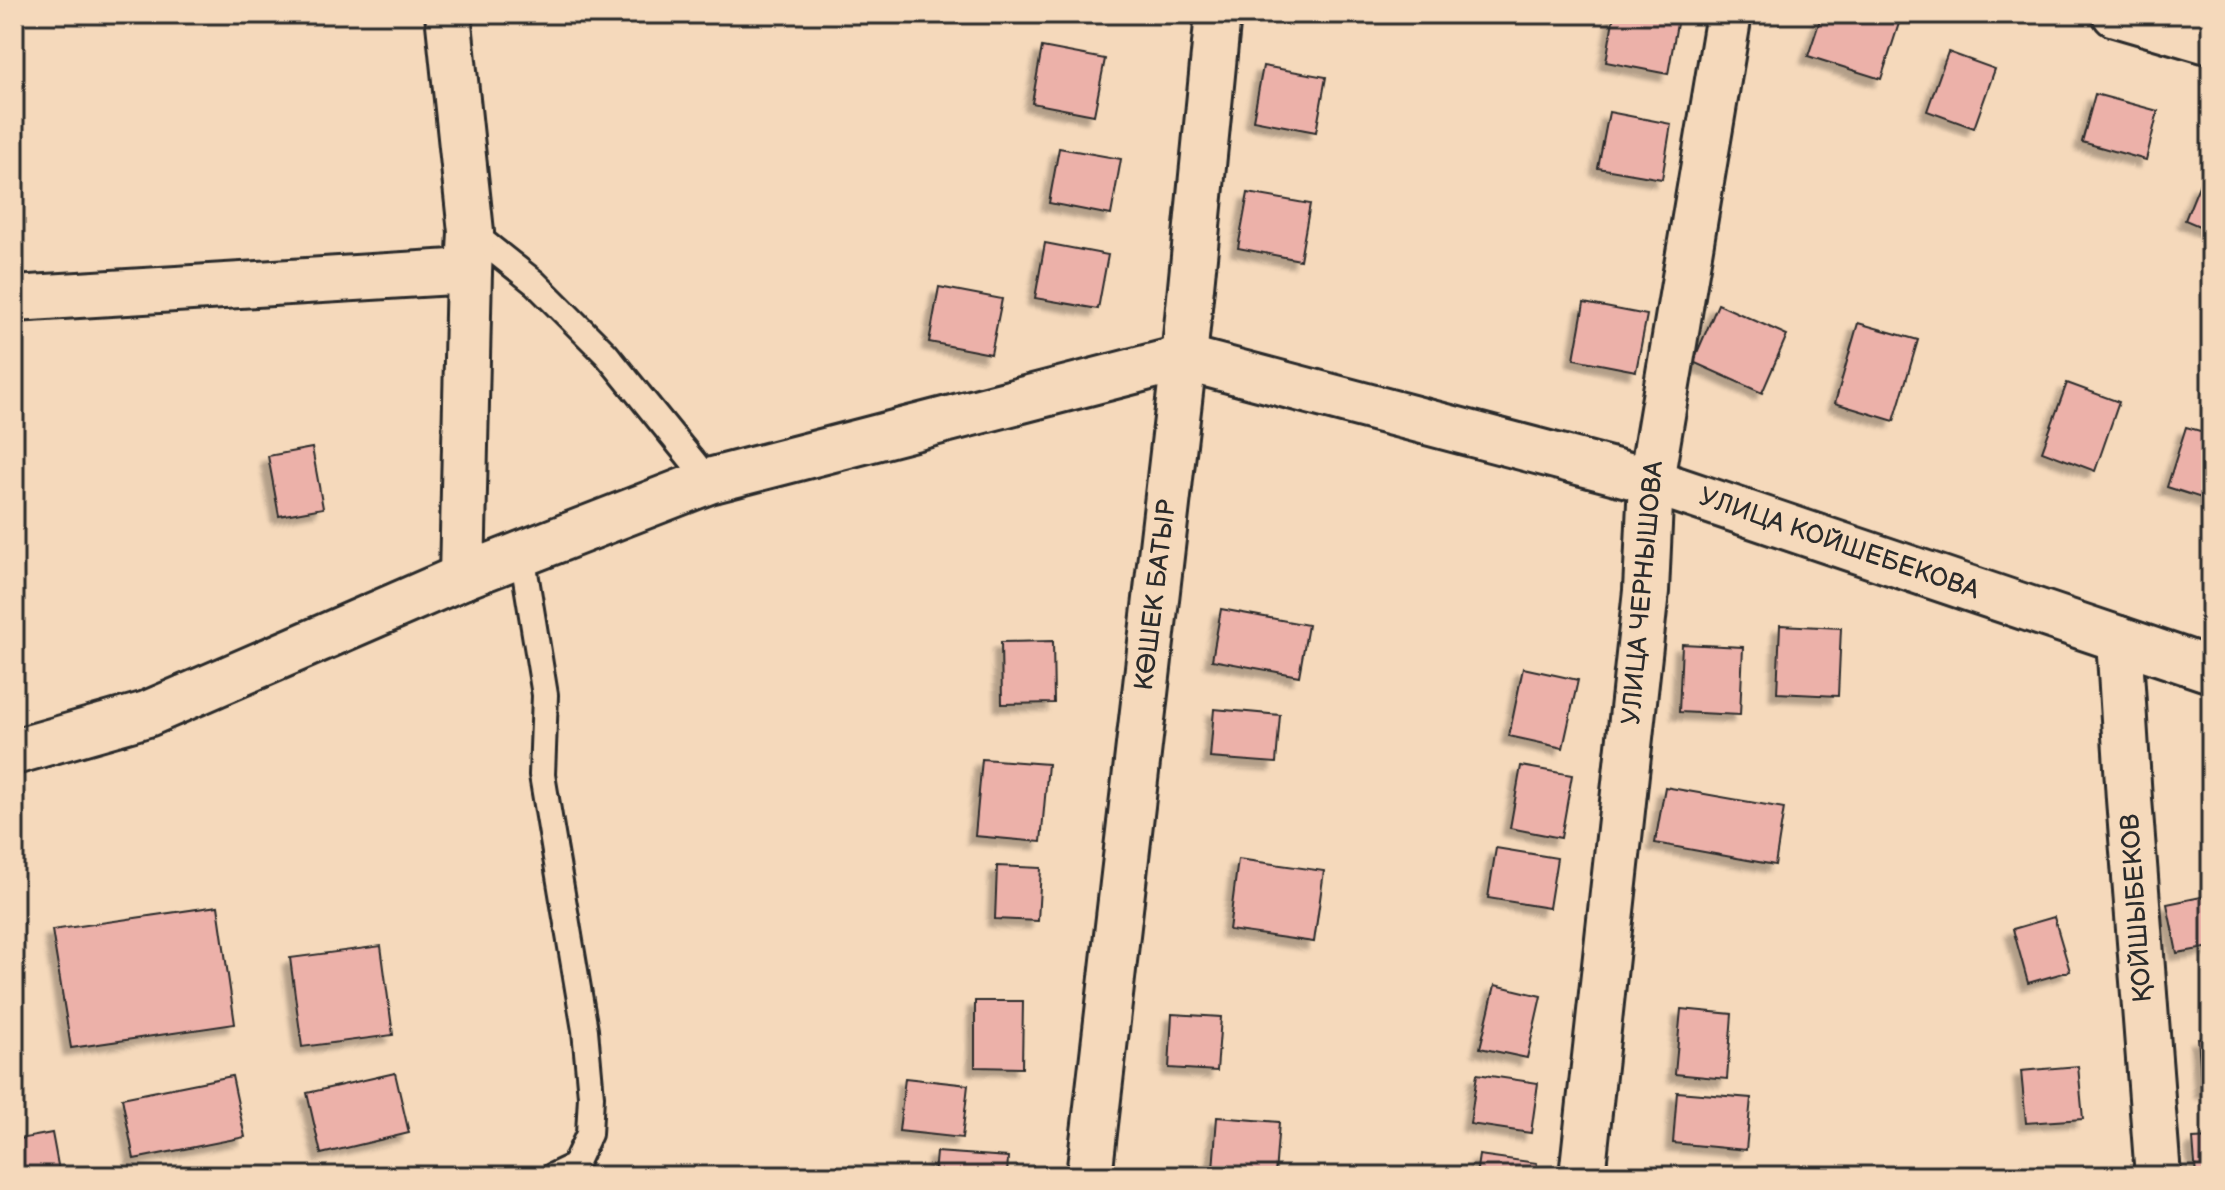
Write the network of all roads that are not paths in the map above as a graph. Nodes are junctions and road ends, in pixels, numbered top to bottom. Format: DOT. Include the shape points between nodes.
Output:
graph roads {
  1 [pos="448,14"];
  2 [pos="1218,14"];
  3 [pos="1729,14"];
  4 [pos="2115,14"];
  5 [pos="2211,42"];
  6 [pos="470,251"];
  7 [pos="14,299"];
  8 [pos="1184,358"];
  9 [pos="709,481"];
  10 [pos="1651,481"];
  11 [pos="522,554"];
  12 [pos="462,577"];
  13 [pos="2119,639"];
  14 [pos="2211,670"];
  15 [pos="14,752"];
  16 [pos="553,1176"];
  17 [pos="1089,1176"];
  18 [pos="1582,1176"];
  19 [pos="2158,1176"];
  1 -- 6 [label="street"];
  2 -- 8 [label="street, КӨШЕК БАТЫР"];
  3 -- 10 [label="street, УЛИЦА ЧЕРНЫШОВА"];
  4 -- 5 [label="street"];
  6 -- 7 [label="street"];
  6 -- 9 [label="lane" via="535,283 606,354"];
  6 -- 12 [label="street"];
  8 -- 9 [label="street"];
  8 -- 10 [label="street, УЛИЦА КОЙШЕБЕКОВА"];
  8 -- 17 [label="street, КӨШЕК БАТЫР"];
  9 -- 11 [label="street"];
  10 -- 13 [label="street, УЛИЦА КОЙШЕБЕКОВА"];
  10 -- 18 [label="street, УЛИЦА ЧЕРНЫШОВА" via="1646,591"];
  11 -- 12 [label="street"];
  11 -- 16 [label="lane" via="545,695 542,775 585,1030 591,1096 589,1134 574,1166"];
  12 -- 15 [label="street" via="147,714"];
  13 -- 14 [label="street, УЛИЦА КОЙШЕБЕКОВА"];
  13 -- 19 [label="street, ҚОЙШЫБЕКОВ"];
}
